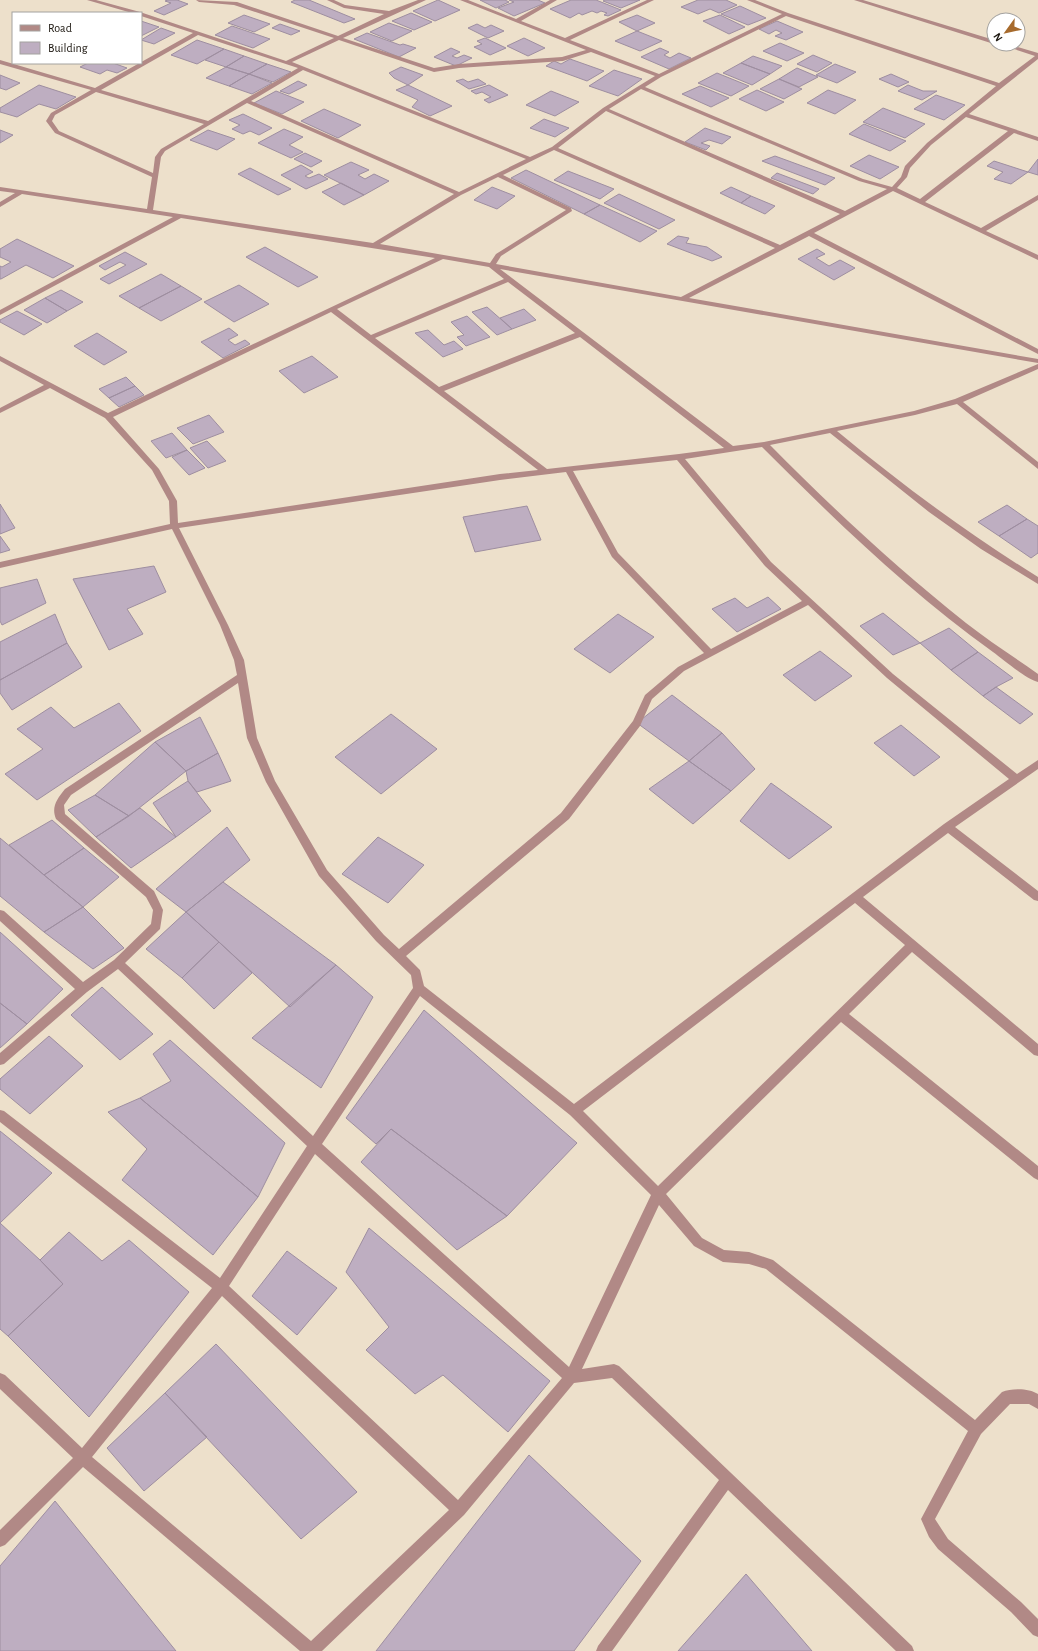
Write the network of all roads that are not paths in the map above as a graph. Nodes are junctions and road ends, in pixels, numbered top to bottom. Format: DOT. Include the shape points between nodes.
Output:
graph roads {
  1 [pos="90,0"];
  2 [pos="199,0"];
  3 [pos="330,0"];
  4 [pos="423,0"];
  5 [pos="463,0"];
  6 [pos="554,0"];
  7 [pos="651,0"];
  8 [pos="750,0"];
  9 [pos="857,0"];
  10 [pos="759,1"];
  11 [pos="129,12"];
  12 [pos="390,13"];
  13 [pos="142,14"];
  14 [pos="786,14"];
  15 [pos="516,21"];
  16 [pos="197,33"];
  17 [pos="340,37"];
  18 [pos="566,40"];
  19 [pos="986,40"];
  20 [pos="591,50"];
  21 [pos="1026,51"];
  22 [pos="1038,55"];
  23 [pos="1,62"];
  24 [pos="286,62"];
  25 [pos="303,68"];
  26 [pos="659,76"];
  27 [pos="999,85"];
  28 [pos="641,87"];
  29 [pos="96,90"];
  30 [pos="246,101"];
  31 [pos="605,109"];
  32 [pos="964,114"];
  33 [pos="208,123"];
  34 [pos="1012,131"];
  35 [pos="1038,140"];
  36 [pos="554,148"];
  37 [pos="530,160"];
  38 [pos="498,175"];
  39 [pos="156,176"];
  40 [pos="0,189"];
  41 [pos="894,189"];
  42 [pos="21,192"];
  43 [pos="459,194"];
  44 [pos="1038,197"];
  45 [pos="921,202"];
  46 [pos="0,205"];
  47 [pos="150,211"];
  48 [pos="846,214"];
  49 [pos="180,216"];
  50 [pos="981,231"];
  51 [pos="809,233"];
  52 [pos="374,245"];
  53 [pos="780,248"];
  54 [pos="442,257"];
  55 [pos="1038,258"];
  56 [pos="492,266"];
  57 [pos="509,279"];
  58 [pos="682,299"];
  59 [pos="332,309"];
  60 [pos="0,312"];
  61 [pos="580,334"];
  62 [pos="370,338"];
  63 [pos="1038,352"];
  64 [pos="0,358"];
  65 [pos="1038,361"];
  66 [pos="1038,366"];
  67 [pos="1029,370"];
  68 [pos="1038,376"];
  69 [pos="50,385"];
  70 [pos="439,390"];
  71 [pos="958,401"];
  72 [pos="0,411"];
  73 [pos="108,416"];
  74 [pos="831,430"];
  75 [pos="764,444"];
  76 [pos="731,449"];
  77 [pos="678,457"];
  78 [pos="1038,466"];
  79 [pos="568,469"];
  80 [pos="545,472"];
  81 [pos="174,526"];
  82 [pos="0,564"];
  83 [pos="1038,581"];
  84 [pos="809,601"];
  85 [pos="710,653"];
  86 [pos="241,677"];
  87 [pos="1038,679"];
  88 [pos="1038,764"];
  89 [pos="1016,779"];
  90 [pos="948,827"];
  91 [pos="856,897"];
  92 [pos="1038,897"];
  93 [pos="0,914"];
  94 [pos="912,945"];
  95 [pos="398,956"];
  96 [pos="118,963"];
  97 [pos="83,989"];
  98 [pos="419,989"];
  99 [pos="841,1014"];
  100 [pos="1038,1052"];
  101 [pos="0,1060"];
  102 [pos="574,1111"];
  103 [pos="0,1115"];
  104 [pos="314,1145"];
  105 [pos="1038,1174"];
  106 [pos="658,1194"];
  107 [pos="221,1287"];
  108 [pos="571,1377"];
  109 [pos="0,1380"];
  110 [pos="1038,1402"];
  111 [pos="976,1430"];
  112 [pos="83,1458"];
  113 [pos="728,1479"];
  114 [pos="459,1510"];
  115 [pos="0,1540"];
  116 [pos="1038,1630"];
  117 [pos="311,1651"];
  118 [pos="603,1651"];
  119 [pos="907,1651"];
  1 -- 11 [label="street"];
  2 -- 17 [label="street" via="235,3"];
  3 -- 12 [label="street" via="344,6"];
  4 -- 12 [label="street"];
  5 -- 15 [label="street"];
  6 -- 15 [label="street"];
  7 -- 18 [label="street"];
  8 -- 10 [label="street"];
  9 -- 19 [label="street"];
  10 -- 14 [label="street"];
  12 -- 17 [label="street"];
  13 -- 16 [label="street"];
  14 -- 26 [label="street"];
  14 -- 27 [label="street"];
  15 -- 18 [label="street"];
  16 -- 24 [label="street"];
  16 -- 29 [label="street"];
  17 -- 20 [label="street" via="434,70 563,59"];
  17 -- 24 [label="street"];
  18 -- 20 [label="street"];
  20 -- 26 [label="street"];
  21 -- 22 [label="street"];
  22 -- 27 [label="street"];
  23 -- 29 [label="street" via="30,68"];
  24 -- 25 [label="street"];
  25 -- 30 [label="street"];
  25 -- 37 [label="street"];
  26 -- 28 [label="street"];
  27 -- 32 [label="street"];
  28 -- 31 [label="street"];
  28 -- 41 [label="street" via="860,180"];
  29 -- 33 [label="street"];
  29 -- 39 [label="street" via="53,114 49,121 52,126 57,132"];
  30 -- 33 [label="street"];
  30 -- 43 [label="street"];
  31 -- 36 [label="street"];
  31 -- 48 [label="street"];
  32 -- 34 [label="street"];
  32 -- 41 [label="street" via="907,167 904,177"];
  33 -- 39 [label="street" via="163,150 158,157"];
  34 -- 35 [label="street"];
  34 -- 45 [label="street"];
  36 -- 37 [label="street"];
  36 -- 53 [label="street"];
  37 -- 38 [label="street"];
  38 -- 43 [label="street"];
  38 -- 56 [label="street" via="569,211 498,255"];
  39 -- 47 [label="street"];
  40 -- 42 [label="street"];
  41 -- 45 [label="street"];
  41 -- 48 [label="street"];
  42 -- 46 [label="street"];
  42 -- 47 [label="street"];
  43 -- 52 [label="street"];
  44 -- 50 [label="street"];
  45 -- 50 [label="street"];
  47 -- 49 [label="street"];
  48 -- 51 [label="street"];
  49 -- 52 [label="street"];
  49 -- 60 [label="street"];
  50 -- 55 [label="street"];
  51 -- 53 [label="street"];
  51 -- 63 [label="street"];
  52 -- 54 [label="street"];
  53 -- 58 [label="street"];
  54 -- 56 [label="street"];
  54 -- 59 [label="street"];
  56 -- 57 [label="street"];
  56 -- 58 [label="street"];
  57 -- 61 [label="street"];
  57 -- 62 [label="street"];
  58 -- 65 [label="street"];
  59 -- 62 [label="street"];
  59 -- 73 [label="street"];
  61 -- 70 [label="street"];
  61 -- 76 [label="street"];
  62 -- 70 [label="street"];
  64 -- 69 [label="street"];
  66 -- 67 [label="street"];
  67 -- 68 [label="street"];
  67 -- 71 [label="street"];
  69 -- 72 [label="street"];
  69 -- 73 [label="street"];
  70 -- 80 [label="street"];
  71 -- 74 [label="street" via="915,413"];
  71 -- 78 [label="street"];
  73 -- 81 [label="street" via="155,469 172,500"];
  74 -- 75 [label="street"];
  74 -- 83 [label="street" via="891,480"];
  75 -- 76 [label="street"];
  75 -- 87 [label="street" via="831,510 925,593 965,626"];
  76 -- 77 [label="street"];
  77 -- 79 [label="street"];
  77 -- 84 [label="street" via="768,564"];
  79 -- 80 [label="street"];
  79 -- 85 [label="street" via="616,555"];
  80 -- 81 [label="street"];
  81 -- 82 [label="street"];
  81 -- 86 [label="street" via="240,660"];
  84 -- 85 [label="street"];
  84 -- 89 [label="street" via="890,676"];
  85 -- 95 [label="street" via="681,669 648,697 637,723 565,816"];
  86 -- 95 [label="street" via="252,738 271,782 323,873"];
  86 -- 96 [label="street" via="68,792 59,804 60,816 150,894 158,910 156,926"];
  88 -- 89 [label="street"];
  89 -- 90 [label="street"];
  90 -- 91 [label="street"];
  90 -- 92 [label="street"];
  91 -- 94 [label="street"];
  91 -- 102 [label="street"];
  93 -- 97 [label="street"];
  94 -- 99 [label="street"];
  94 -- 100 [label="street"];
  95 -- 98 [label="street" via="416,973"];
  96 -- 97 [label="street"];
  96 -- 104 [label="street"];
  97 -- 101 [label="street"];
  98 -- 102 [label="street"];
  98 -- 104 [label="street"];
  99 -- 105 [label="street"];
  99 -- 106 [label="street"];
  102 -- 106 [label="street"];
  103 -- 107 [label="street"];
  104 -- 107 [label="street"];
  104 -- 108 [label="street"];
  106 -- 108 [label="street"];
  106 -- 111 [label="street" via="698,1242 723,1256 749,1258 769,1264"];
  107 -- 112 [label="street"];
  107 -- 114 [label="street"];
  108 -- 113 [label="street" via="614,1371"];
  108 -- 114 [label="street"];
  109 -- 112 [label="street"];
  110 -- 111 [label="street" via="1031,1397 1007,1397"];
  111 -- 116 [label="street" via="928,1520 929,1525 943,1544 1016,1607"];
  112 -- 115 [label="street"];
  112 -- 117 [label="street"];
  113 -- 118 [label="street"];
  113 -- 119 [label="street"];
  114 -- 117 [label="street"];
}
